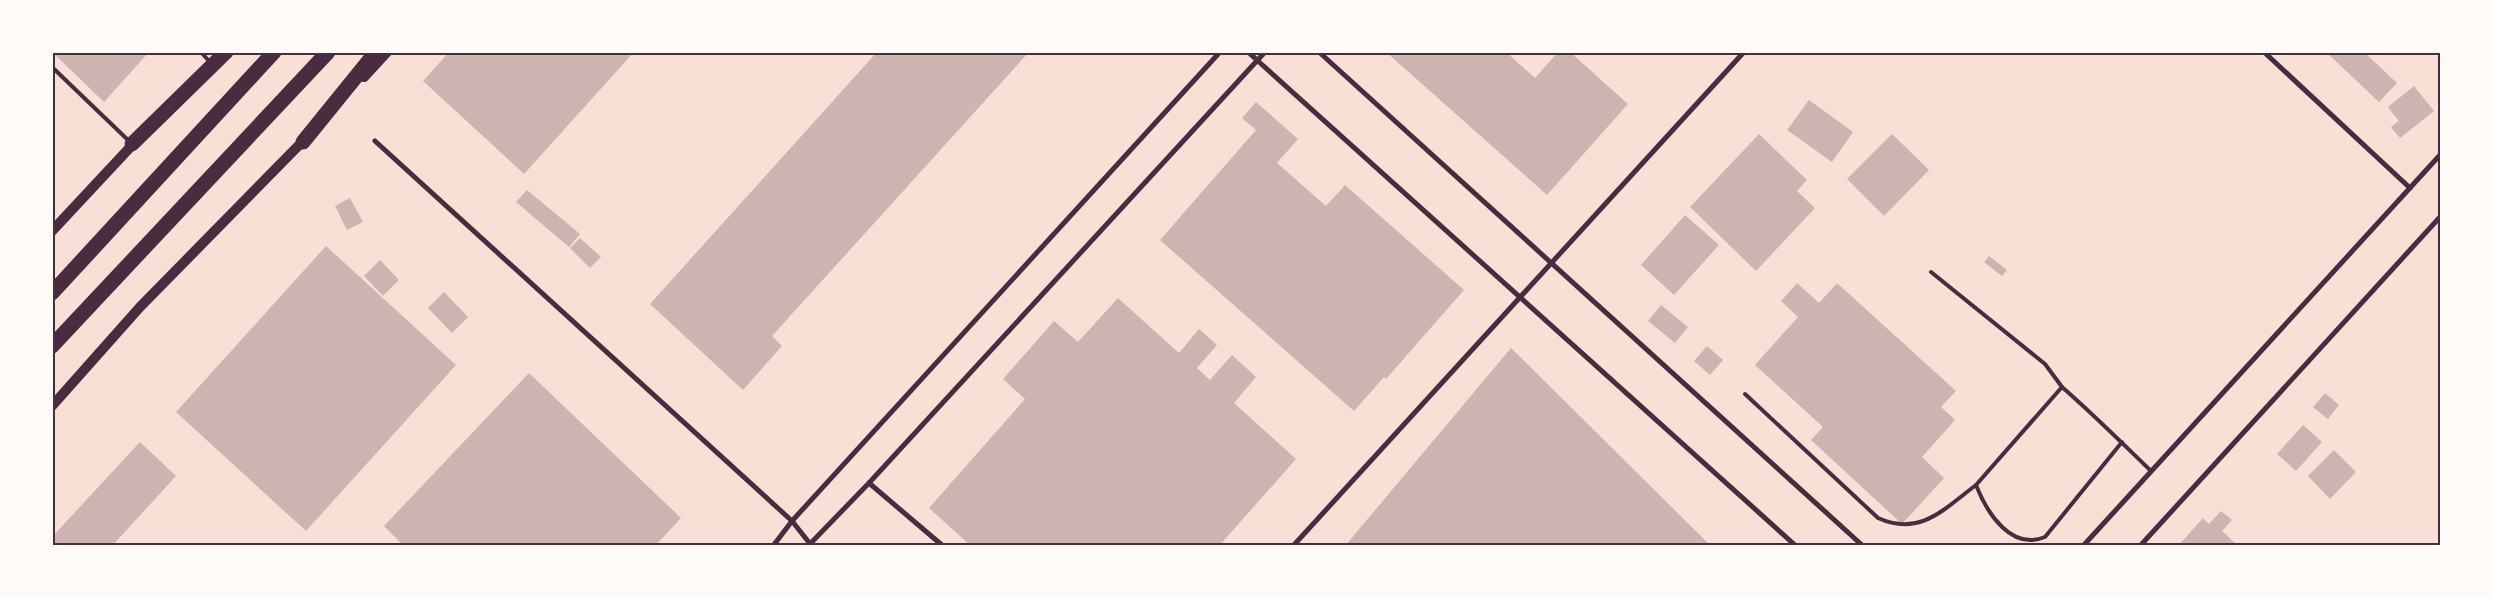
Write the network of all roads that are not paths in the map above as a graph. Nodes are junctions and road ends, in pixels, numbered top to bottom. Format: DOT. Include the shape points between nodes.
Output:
graph roads {
  1 [pos="226,52"];
  2 [pos="274,52"];
  3 [pos="328,52"];
  4 [pos="376,52"];
  5 [pos="387,52"];
  6 [pos="1220,52"];
  7 [pos="1248,52"];
  8 [pos="1265,52"];
  9 [pos="1319,52"];
  10 [pos="1744,52"];
  11 [pos="2264,52"];
  12 [pos="208,55"];
  13 [pos="1257,61"];
  14 [pos="52,67"];
  15 [pos="375,141"];
  16 [pos="303,142"];
  17 [pos="132,144"];
  18 [pos="2440,155"];
  19 [pos="2410,188"];
  20 [pos="2440,217"];
  21 [pos="52,231"];
  22 [pos="1552,263"];
  23 [pos="1931,272"];
  24 [pos="52,292"];
  25 [pos="1521,297"];
  26 [pos="52,346"];
  27 [pos="2062,387"];
  28 [pos="1745,394"];
  29 [pos="52,406"];
  30 [pos="2122,442"];
  31 [pos="2151,471"];
  32 [pos="869,483"];
  33 [pos="1976,485"];
  34 [pos="792,521"];
  35 [pos="810,545"];
  36 [pos="773,546"];
  37 [pos="943,546"];
  38 [pos="1293,546"];
  39 [pos="1796,546"];
  40 [pos="1863,546"];
  41 [pos="2083,546"];
  42 [pos="2140,546"];
  1 -- 17 [label="highway"];
  2 -- 24 [label="highway"];
  3 -- 26 [label="highway"];
  4 -- 16 [label="highway"];
  5 -- 16 [label="main road"];
  6 -- 34 [label="street"];
  7 -- 13 [label="street"];
  8 -- 13 [label="street"];
  9 -- 22 [label="street"];
  10 -- 22 [label="street"];
  11 -- 19 [label="street"];
  12 -- 17 [label="main road"];
  13 -- 25 [label="street"];
  13 -- 32 [label="street"];
  14 -- 17 [label="lane"];
  15 -- 34 [label="street"];
  16 -- 29 [label="main road" via="140,307"];
  17 -- 21 [label="main road"];
  18 -- 19 [label="street"];
  19 -- 31 [label="street"];
  20 -- 42 [label="street"];
  22 -- 25 [label="street"];
  22 -- 40 [label="street"];
  23 -- 27 [label="lane" via="2045,364"];
  25 -- 38 [label="street"];
  25 -- 39 [label="street"];
  27 -- 30 [label="lane"];
  27 -- 33 [label="lane"];
  28 -- 33 [label="lane" via="1878,518 1892,524 1910,526 1932,517"];
  30 -- 31 [label="lane"];
  30 -- 33 [label="lane" via="2045,537 2036,541 2017,539 1999,524 1987,511"];
  31 -- 41 [label="street"];
  32 -- 35 [label="street"];
  32 -- 37 [label="street"];
  34 -- 35 [label="street"];
  34 -- 36 [label="street"];
}
